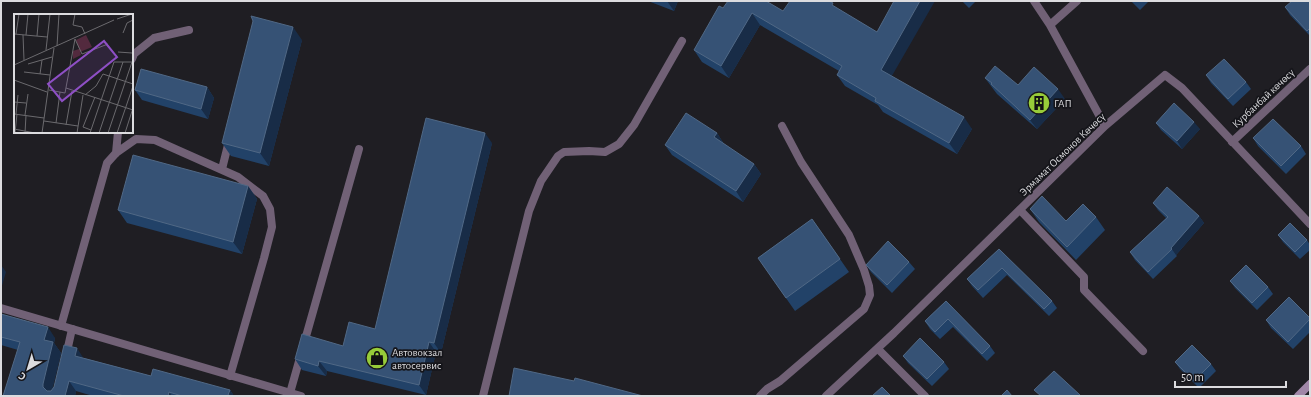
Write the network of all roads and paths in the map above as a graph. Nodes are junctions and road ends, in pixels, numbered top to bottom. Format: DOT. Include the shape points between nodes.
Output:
graph roads {
  1 [pos="1034,1"];
  2 [pos="1077,1"];
  3 [pos="1050,25"];
  4 [pos="189,30"];
  5 [pos="682,41"];
  6 [pos="133,56"];
  7 [pos="1310,69"];
  8 [pos="782,126"];
  9 [pos="1105,126"];
  10 [pos="232,131"];
  11 [pos="118,133"];
  12 [pos="1232,142"];
  13 [pos="359,149"];
  14 [pos="116,153"];
  15 [pos="222,169"];
  16 [pos="1020,210"];
  17 [pos="1310,224"];
  18 [pos="1,308"];
  19 [pos="61,326"];
  20 [pos="72,329"];
  21 [pos="878,349"];
  22 [pos="1143,351"];
  23 [pos="63,366"];
  24 [pos="230,376"];
  25 [pos="1310,384"];
  26 [pos="290,393"];
  27 [pos="301,396"];
  28 [pos="483,396"];
  29 [pos="760,396"];
  30 [pos="826,396"];
  31 [pos="925,396"];
  32 [pos="1298,396"];
  1 -- 3 [label="street"];
  2 -- 3 [label="street"];
  3 -- 9 [label="street"];
  4 -- 6 [label="street" via="154,38"];
  5 -- 28 [label="street" via="634,125 619,144 605,152 564,152 558,156 541,181 529,211"];
  7 -- 12 [label="street, Курбанбай көчөсү"];
  8 -- 29 [label="street" via="801,162 849,235 864,270 870,295 864,309"];
  9 -- 12 [label="street, Эрмамат Осмонов Көчөсү" via="1165,75 1182,88"];
  9 -- 16 [label="street, Эрмамат Осмонов Көчөсү"];
  10 -- 15 [label="street"];
  11 -- 14 [label="street"];
  12 -- 17 [label="street, Эрмамат Осмонов Көчөсү"];
  13 -- 26 [label="street"];
  14 -- 15 [label="street" via="136,139 155,140"];
  14 -- 19 [label="street" via="108,163"];
  15 -- 24 [label="street" via="238,177 263,196 270,209 272,227"];
  16 -- 21 [label="street, Эрмамат Осмонов Көчөсү"];
  16 -- 22 [label="street" via="1084,277 1084,290"];
  18 -- 19 [label="street"];
  19 -- 20 [label="street"];
  20 -- 23 [label="street"];
  20 -- 24 [label="street"];
  21 -- 30 [label="street, Эрмамат Осмонов Көчөсү"];
  21 -- 31 [label="street"];
  24 -- 26 [label="street"];
  25 -- 32 [label="main road"];
  26 -- 27 [label="street"];
}
